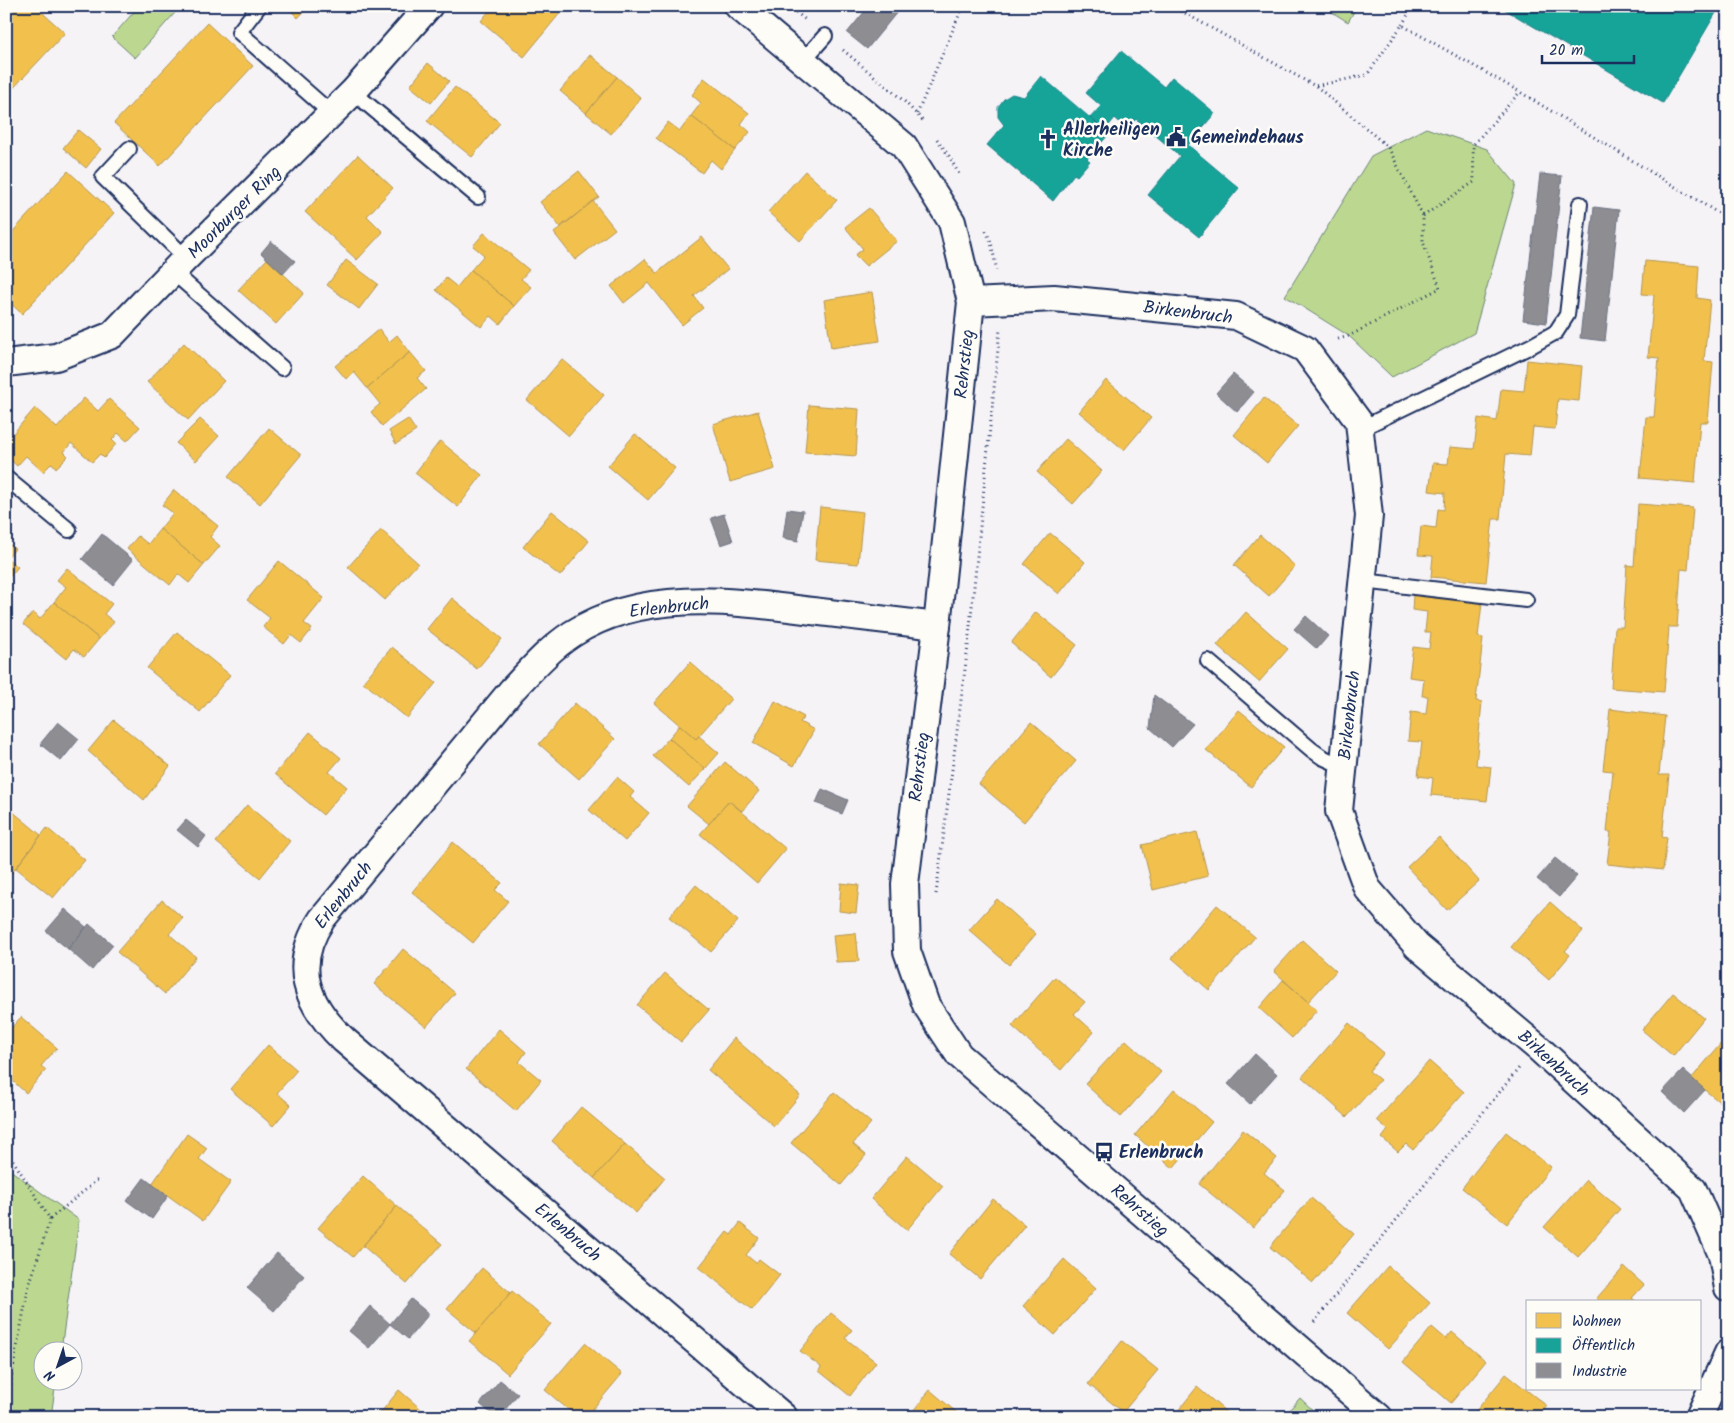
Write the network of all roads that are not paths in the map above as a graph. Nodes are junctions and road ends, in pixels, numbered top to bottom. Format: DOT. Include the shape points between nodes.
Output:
graph roads {
  1 [pos="260,6"];
  2 [pos="429,6"];
  3 [pos="738,6"];
  4 [pos="825,36"];
  5 [pos="802,61"];
  6 [pos="354,92"];
  7 [pos="332,114"];
  8 [pos="128,149"];
  9 [pos="478,197"];
  10 [pos="1580,204"];
  11 [pos="180,265"];
  12 [pos="971,302"];
  13 [pos="6,363"];
  14 [pos="282,368"];
  15 [pos="1360,429"];
  16 [pos="6,478"];
  17 [pos="69,530"];
  18 [pos="1363,581"];
  19 [pos="1526,600"];
  20 [pos="937,626"];
  21 [pos="1208,661"];
  22 [pos="1344,768"];
  23 [pos="1728,1288"];
  24 [pos="1728,1353"];
  25 [pos="784,1417"];
  26 [pos="1379,1417"];
  27 [pos="1700,1417"];
  1 -- 7 [label="lane" via="239,32"];
  2 -- 6 [label="street, Moorburger Ring"];
  3 -- 5 [label="street, Rehrstieg"];
  4 -- 5 [label="lane"];
  5 -- 12 [label="street, Rehrstieg" via="904,146 952,222"];
  6 -- 7 [label="street, Moorburger Ring"];
  6 -- 9 [label="lane"];
  7 -- 11 [label="street, Moorburger Ring"];
  8 -- 11 [label="lane" via="103,177"];
  10 -- 15 [label="lane" via="1567,315 1556,332"];
  11 -- 13 [label="street, Moorburger Ring" via="112,335 56,357"];
  11 -- 14 [label="lane"];
  12 -- 15 [label="street, Birkenbruch" via="1054,298 1236,316 1305,349 1359,422"];
  12 -- 20 [label="street, Rehrstieg"];
  15 -- 18 [label="street, Birkenbruch" via="1369,516"];
  16 -- 17 [label="lane"];
  18 -- 19 [label="lane"];
  18 -- 22 [label="street, Birkenbruch"];
  20 -- 25 [label="street, Erlenbruch" via="711,601 677,602 620,612 572,633 511,691 322,919 313,933 306,957 305,980 310,996 328,1025"];
  20 -- 26 [label="street, Rehrstieg" via="905,884 907,951 926,1005 959,1055"];
  21 -- 22 [label="lane" via="1312,750"];
  22 -- 23 [label="street, Birkenbruch" via="1339,812 1367,888 1417,946 1537,1047 1693,1189 1722,1255"];
  24 -- 27 [label="street"];
}
